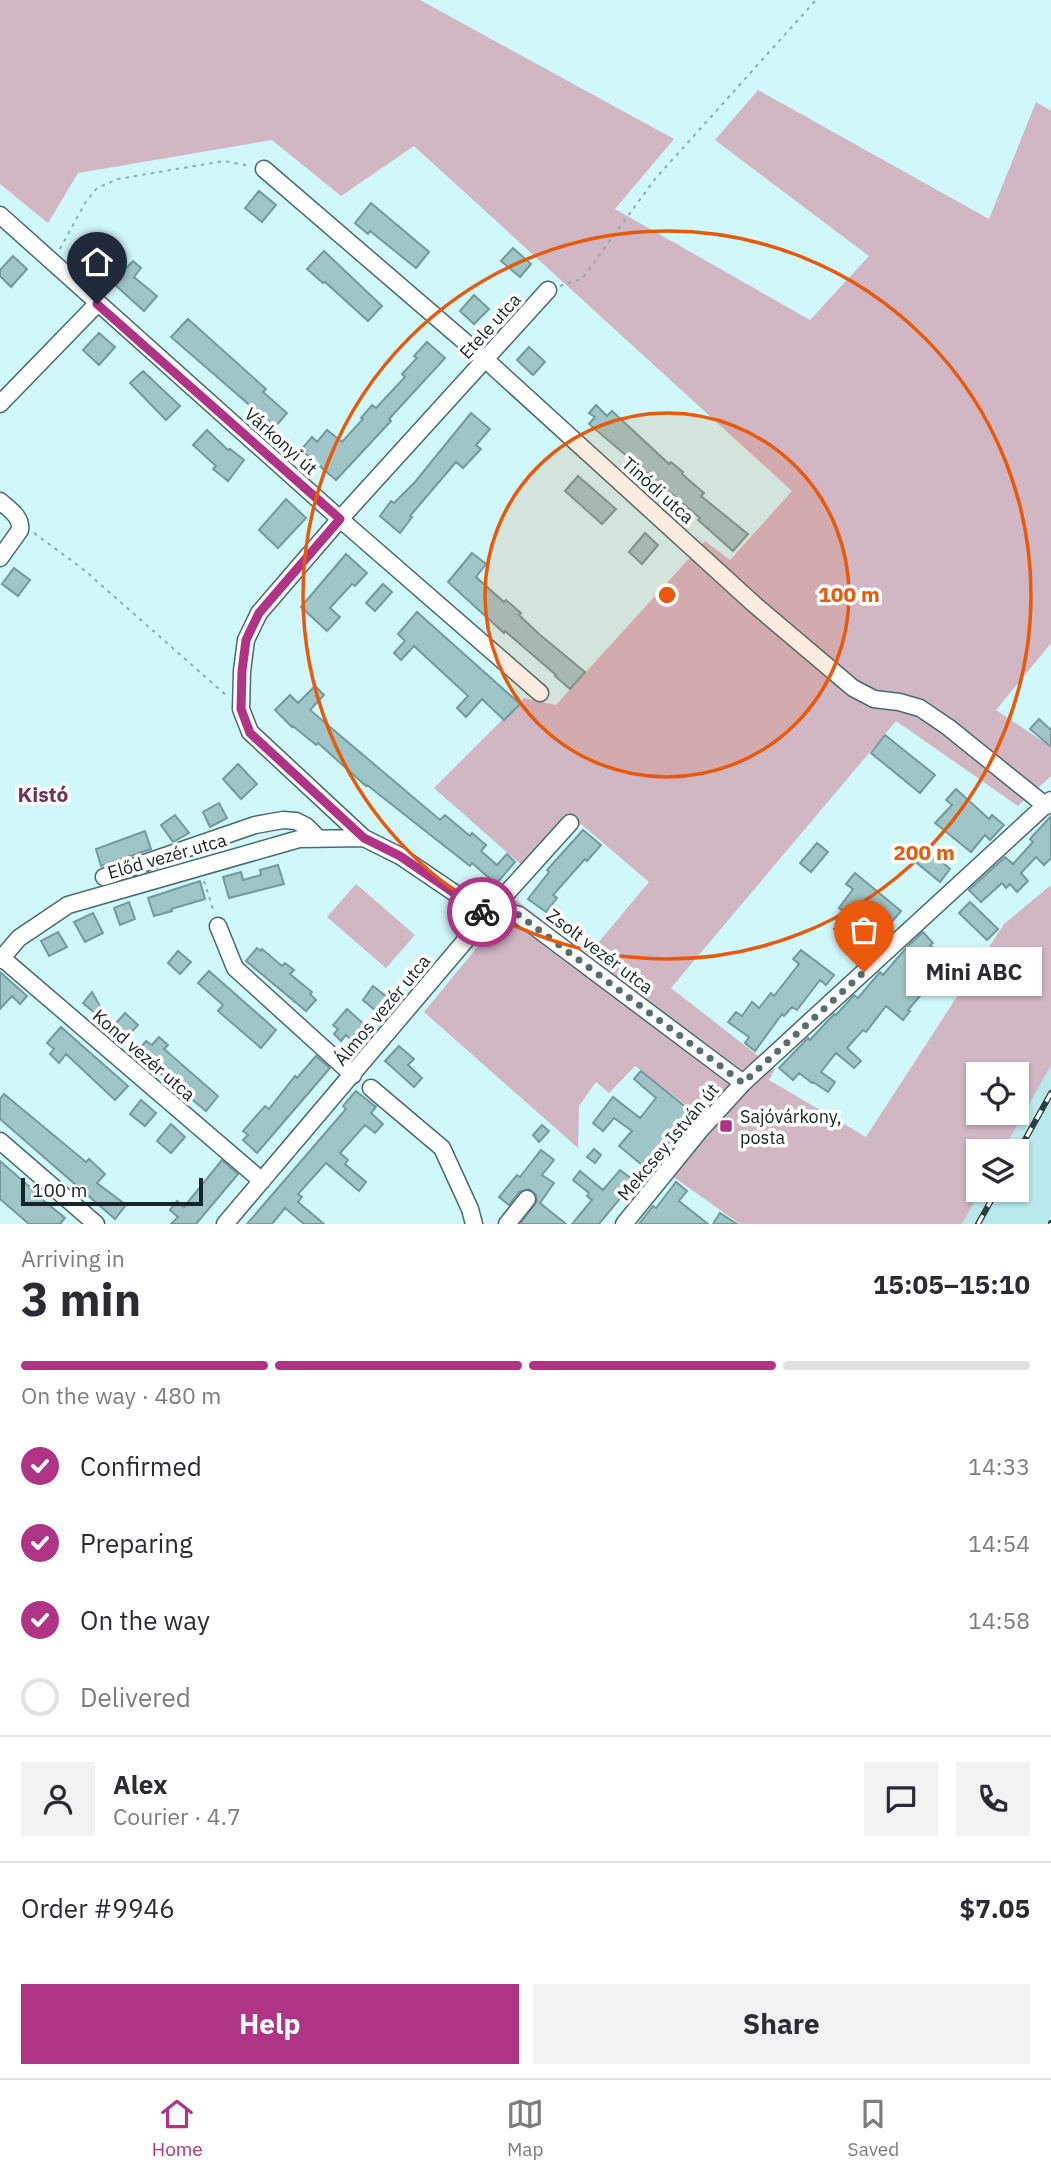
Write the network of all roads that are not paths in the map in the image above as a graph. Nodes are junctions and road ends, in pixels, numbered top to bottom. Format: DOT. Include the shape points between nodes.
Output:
graph roads {
  1 [pos="264,169"];
  2 [pos="0,215"];
  3 [pos="548,289"];
  4 [pos="97,304"];
  5 [pos="486,360"];
  6 [pos="0,404"];
  7 [pos="0,501"];
  8 [pos="340,519"];
  9 [pos="0,558"];
  10 [pos="540,693"];
  11 [pos="1048,803"];
  12 [pos="570,823"];
  13 [pos="364,838"];
  14 [pos="318,839"];
  15 [pos="104,877"];
  16 [pos="487,915"];
  17 [pos="218,926"];
  18 [pos="1,959"];
  19 [pos="353,1075"];
  20 [pos="743,1083"];
  21 [pos="371,1088"];
  22 [pos="0,1141"];
  23 [pos="262,1181"];
  24 [pos="527,1199"];
  25 [pos="96,1224"];
  26 [pos="225,1224"];
  27 [pos="474,1224"];
  28 [pos="507,1224"];
  29 [pos="624,1224"];
  1 -- 5 [label="street, Tinódi utca"];
  2 -- 4 [label="street, Várkonyi út"];
  3 -- 5 [label="street, Etele utca"];
  4 -- 6 [label="street"];
  4 -- 8 [label="street, Várkonyi út"];
  5 -- 8 [label="street, Etele utca"];
  5 -- 11 [label="street, Tinódi utca" via="853,688 874,699 920,708"];
  7 -- 9 [label="street" via="27,532"];
  8 -- 10 [label="street, Várkonyi út"];
  8 -- 13 [label="street, Etele utca" via="259,613 246,640 241,709 250,733"];
  11 -- 20 [label="street, Mekcsey István út"];
  12 -- 16 [label="street, Álmos vezér utca"];
  13 -- 14 [label="street, Előd vezér utca"];
  13 -- 16 [label="street" via="400,856"];
  14 -- 15 [label="street" via="306,826 283,820 255,825"];
  14 -- 18 [label="street, Előd vezér utca" via="299,839 68,905 19,938"];
  16 -- 19 [label="street, Álmos vezér utca"];
  16 -- 20 [label="street, Zsolt vezér utca" via="519,915"];
  17 -- 19 [label="street" via="235,968"];
  18 -- 23 [label="street, Kond vezér utca"];
  19 -- 23 [label="street, Álmos vezér utca"];
  20 -- 29 [label="street, Mekcsey István út"];
  21 -- 27 [label="street" via="442,1148"];
  22 -- 25 [label="street"];
  23 -- 26 [label="street, Álmos vezér utca"];
  24 -- 28 [label="street"];
}
